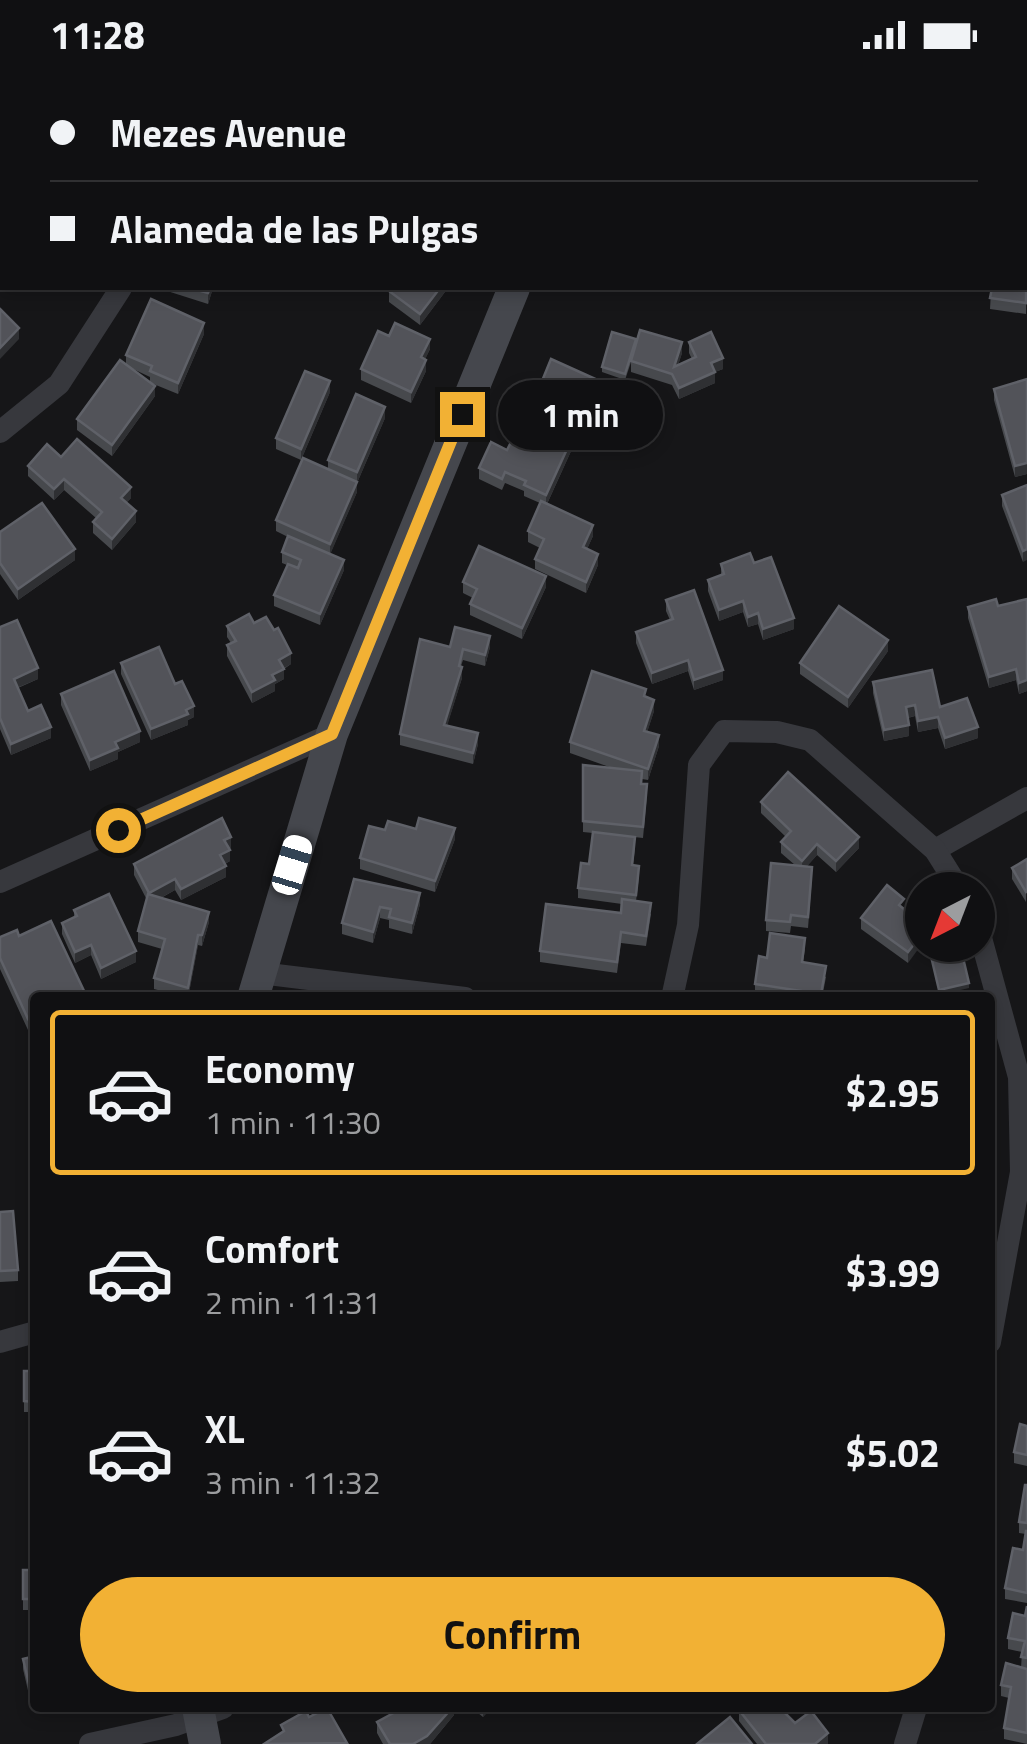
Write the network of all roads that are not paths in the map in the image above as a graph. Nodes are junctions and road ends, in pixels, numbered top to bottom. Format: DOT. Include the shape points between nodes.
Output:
graph roads {
  1 [pos="120,290"];
  2 [pos="513,290"];
  3 [pos="0,432"];
  4 [pos="332,734"];
  5 [pos="1027,798"];
  6 [pos="935,850"];
  7 [pos="949,872"];
  8 [pos="0,882"];
  9 [pos="987,962"];
  10 [pos="257,985"];
  11 [pos="369,992"];
  12 [pos="673,992"];
  13 [pos="995,1315"];
  14 [pos="30,1333"];
  15 [pos="0,1342"];
  16 [pos="915,1712"];
  17 [pos="206,1719"];
  18 [pos="90,1744"];
  19 [pos="905,1744"];
  1 -- 3 [label="street" via="59,384"];
  2 -- 4 [label="main road"];
  4 -- 8 [label="street"];
  4 -- 10 [label="main road"];
  5 -- 6 [label="street"];
  6 -- 7 [label="street"];
  6 -- 12 [label="street" via="810,740 724,731 699,766 688,925"];
  9 -- 13 [label="street" via="1018,1077 1021,1172"];
  10 -- 11 [label="street"];
  14 -- 15 [label="street"];
  16 -- 19 [label="street"];
  17 -- 18 [label="street"];
}
